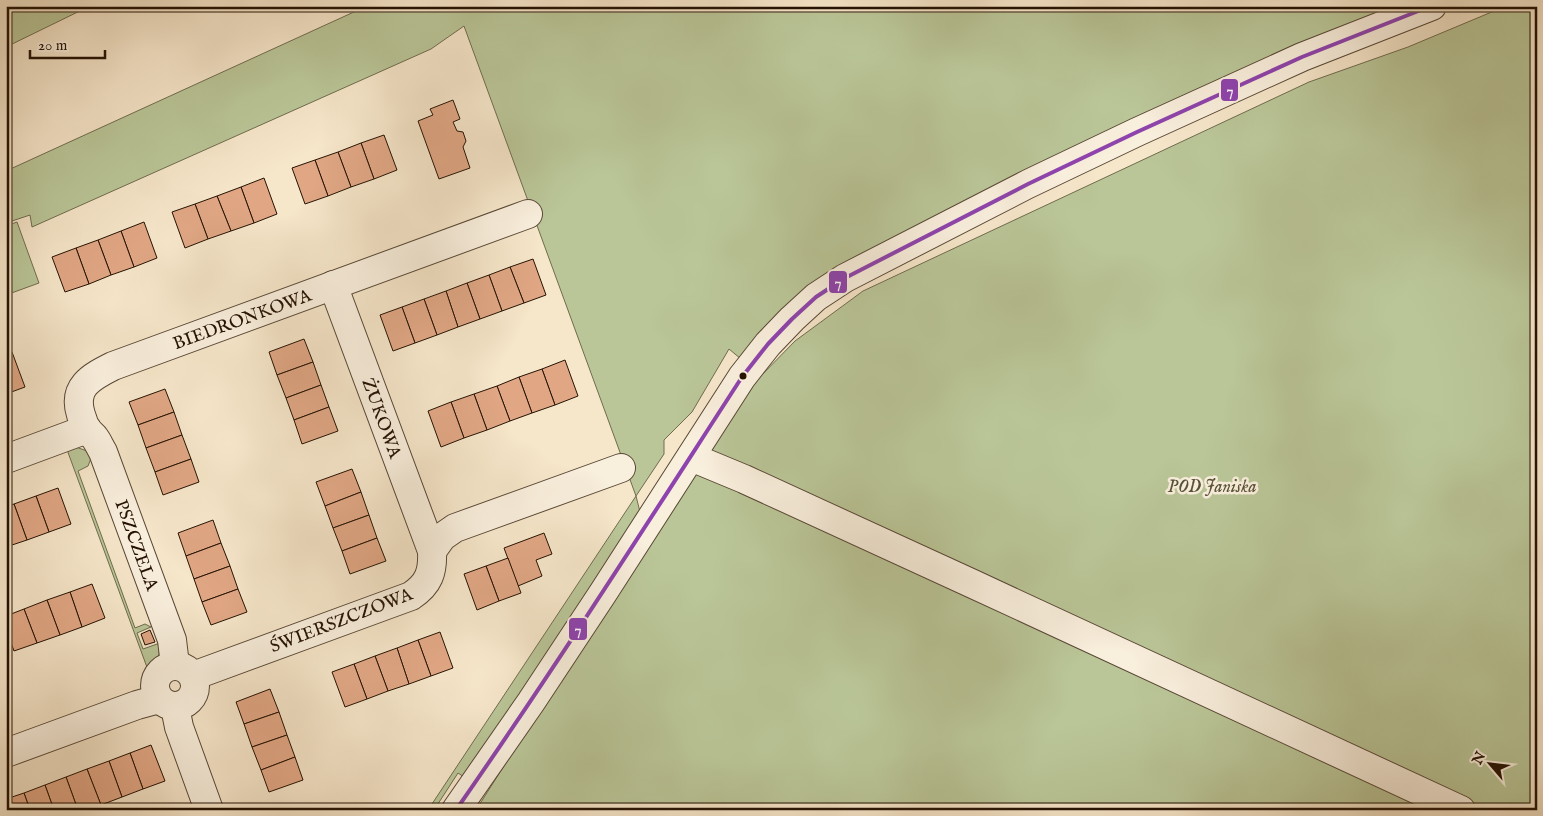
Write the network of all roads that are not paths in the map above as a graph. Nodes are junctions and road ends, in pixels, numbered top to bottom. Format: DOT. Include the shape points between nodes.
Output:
graph roads {
  1 [pos="1432,6"];
  2 [pos="528,214"];
  3 [pos="333,285"];
  4 [pos="87,429"];
  5 [pos="691,457"];
  6 [pos="6,458"];
  7 [pos="621,468"];
  8 [pos="432,551"];
  9 [pos="184,671"];
  10 [pos="167,703"];
  11 [pos="6,753"];
  12 [pos="209,810"];
  13 [pos="456,810"];
  14 [pos="1461,810"];
  1 -- 5 [label="street" via="1302,57 1155,124 1028,184 845,278 816,298 768,344 742,377"];
  2 -- 3 [label="street, BIEDRONKOWA"];
  3 -- 4 [label="street, BIEDRONKOWA" via="98,374 85,383 80,393 78,404"];
  3 -- 8 [label="street, ŻUKOWA"];
  4 -- 6 [label="street"];
  4 -- 9 [label="street, PSZCZELA" via="103,452"];
  5 -- 13 [label="street"];
  5 -- 14 [label="street"];
  7 -- 8 [label="street" via="455,528 442,537"];
  8 -- 9 [label="street, ŚWIERSZCZOWA" via="433,566 428,579 411,596"];
  9 -- 10 [label="street" via="196,683 193,697 182,706"];
  10 -- 11 [label="street" via="137,705"];
  10 -- 12 [label="street"];
}
